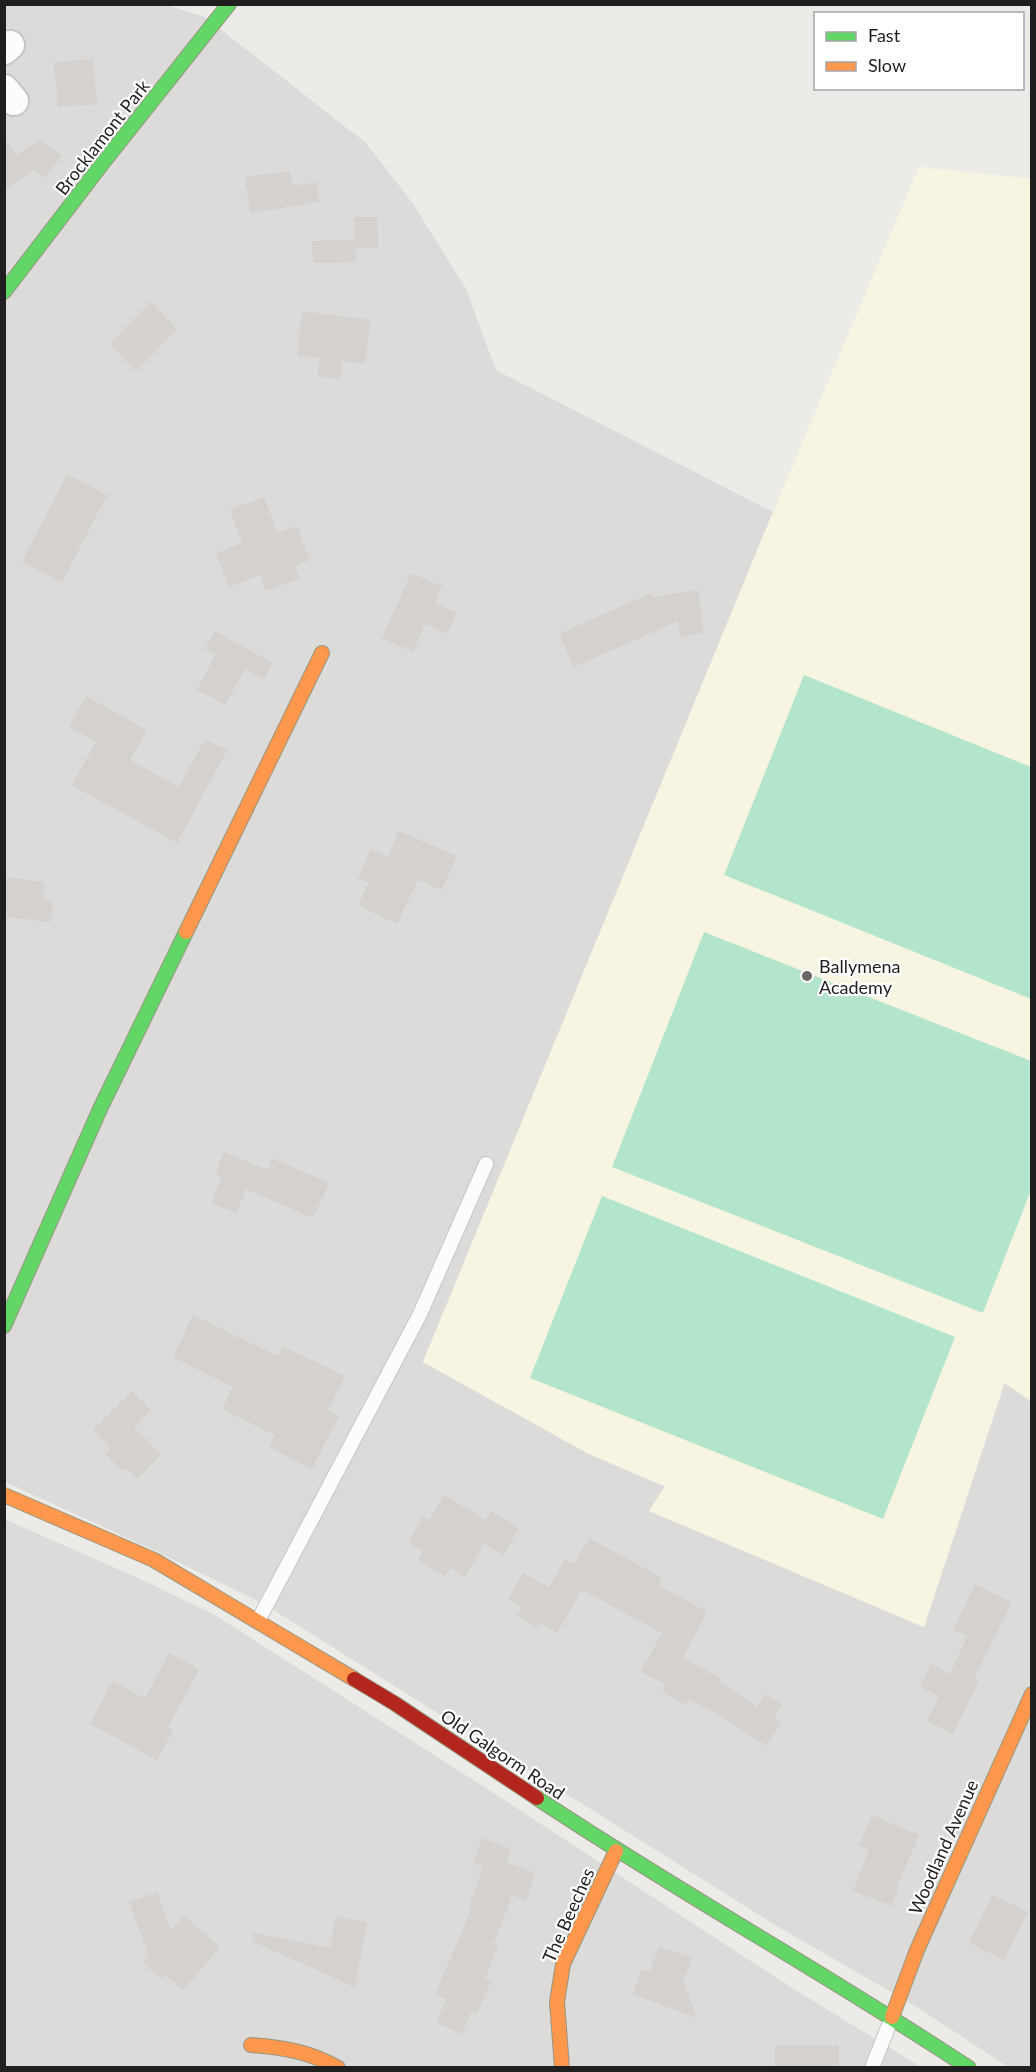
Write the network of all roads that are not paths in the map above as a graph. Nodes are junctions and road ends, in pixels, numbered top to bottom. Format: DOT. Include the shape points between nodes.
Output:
graph roads {
  1 [pos="229,4"];
  2 [pos="4,292"];
  3 [pos="322,653"];
  4 [pos="486,1164"];
  5 [pos="4,1326"];
  6 [pos="4,1495"];
  7 [pos="258,1621"];
  8 [pos="1032,1695"];
  9 [pos="616,1851"];
  10 [pos="892,2017"];
  11 [pos="250,2045"];
  12 [pos="338,2067"];
  13 [pos="562,2067"];
  14 [pos="872,2067"];
  15 [pos="969,2067"];
  1 -- 2 [label="street, Brocklamont Park"];
  3 -- 5 [label="street" via="100,1109"];
  4 -- 7 [label="lane" via="420,1314"];
  6 -- 7 [label="street, Old Galgorm Road" via="154,1560"];
  7 -- 9 [label="street, Old Galgorm Road" via="394,1703"];
  8 -- 10 [label="street, Woodland Avenue" via="917,1950"];
  9 -- 10 [label="street, Old Galgorm Road"];
  9 -- 13 [label="street, The Beeches" via="563,1964 557,2002"];
  10 -- 14 [label="lane"];
  10 -- 15 [label="street, Old Galgorm Road"];
  11 -- 12 [label="street" via="288,2048"];
}
